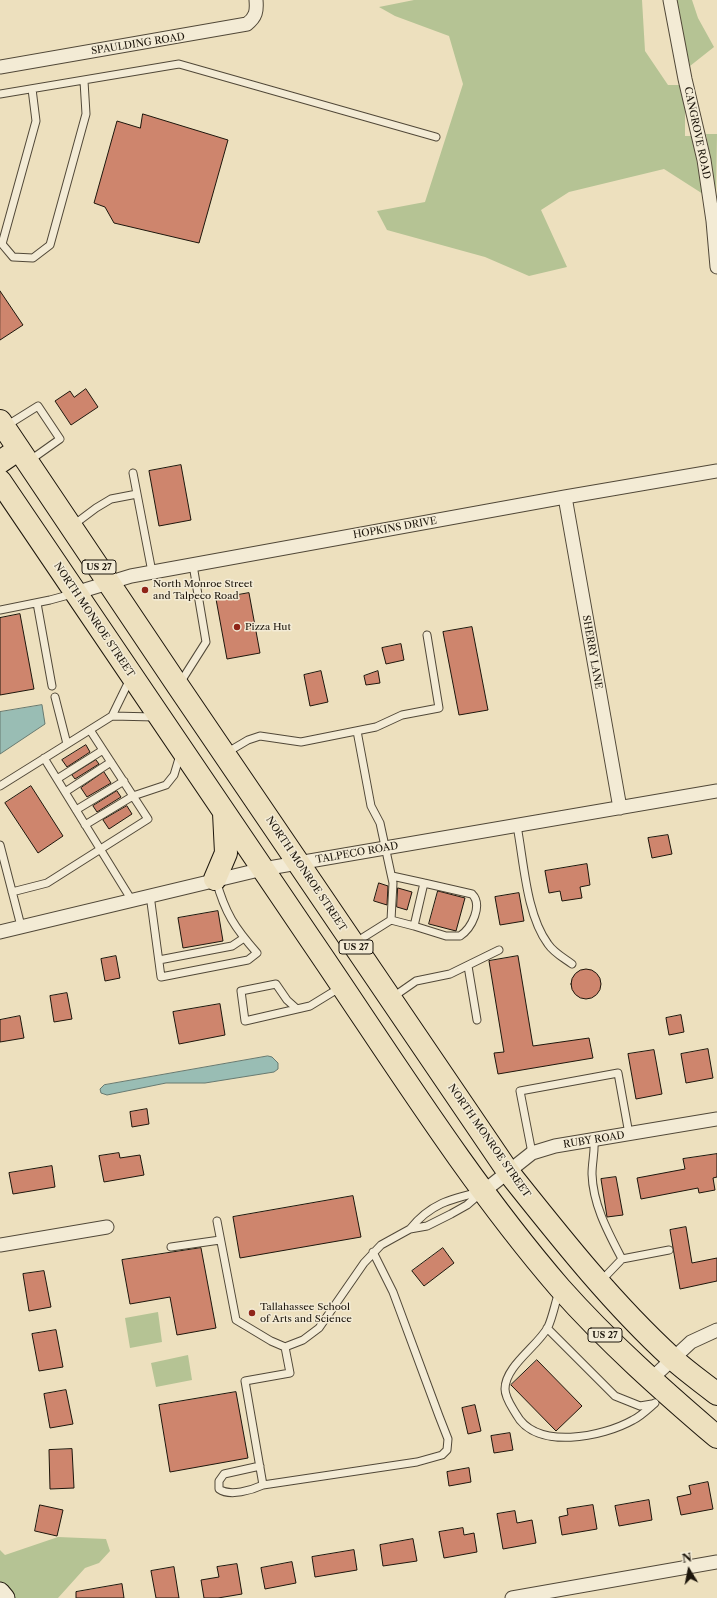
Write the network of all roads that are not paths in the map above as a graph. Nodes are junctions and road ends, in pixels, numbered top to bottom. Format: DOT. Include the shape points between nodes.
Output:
graph roads {
  1 [pos="256,0"];
  2 [pos="670,0"];
  3 [pos="0,67"];
  4 [pos="84,81"];
  5 [pos="32,89"];
  6 [pos="0,94"];
  7 [pos="436,137"];
  8 [pos="717,267"];
  9 [pos="2,424"];
  10 [pos="23,455"];
  11 [pos="0,462"];
  12 [pos="717,471"];
  13 [pos="133,473"];
  14 [pos="0,481"];
  15 [pos="137,494"];
  16 [pos="565,497"];
  17 [pos="71,527"];
  18 [pos="193,565"];
  19 [pos="152,572"];
  20 [pos="109,583"];
  21 [pos="75,593"];
  22 [pos="37,603"];
  23 [pos="0,610"];
  24 [pos="427,635"];
  25 [pos="131,676"];
  26 [pos="52,686"];
  27 [pos="178,686"];
  28 [pos="55,697"];
  29 [pos="112,716"];
  30 [pos="160,717"];
  31 [pos="90,730"];
  32 [pos="357,731"];
  33 [pos="67,744"];
  34 [pos="103,750"];
  35 [pos="181,751"];
  36 [pos="224,754"];
  37 [pos="44,758"];
  38 [pos="111,762"];
  39 [pos="57,779"];
  40 [pos="124,781"];
  41 [pos="0,786"];
  42 [pos="717,791"];
  43 [pos="65,792"];
  44 [pos="133,796"];
  45 [pos="620,808"];
  46 [pos="76,810"];
  47 [pos="224,812"];
  48 [pos="85,825"];
  49 [pos="517,826"];
  50 [pos="0,845"];
  51 [pos="385,848"];
  52 [pos="100,849"];
  53 [pos="299,863"];
  54 [pos="263,869"];
  55 [pos="392,876"];
  56 [pos="215,880"];
  57 [pos="424,883"];
  58 [pos="12,892"];
  59 [pos="150,895"];
  60 [pos="131,899"];
  61 [pos="391,920"];
  62 [pos="21,926"];
  63 [pos="414,926"];
  64 [pos="0,932"];
  65 [pos="244,938"];
  66 [pos="354,943"];
  67 [pos="499,950"];
  68 [pos="159,960"];
  69 [pos="572,964"];
  70 [pos="468,966"];
  71 [pos="342,986"];
  72 [pos="391,998"];
  73 [pos="297,1009"];
  74 [pos="477,1020"];
  75 [pos="717,1119"];
  76 [pos="629,1134"];
  77 [pos="594,1140"];
  78 [pos="532,1153"];
  79 [pos="509,1173"];
  80 [pos="484,1191"];
  81 [pos="217,1221"];
  82 [pos="107,1227"];
  83 [pos="410,1228"];
  84 [pos="220,1240"];
  85 [pos="0,1245"];
  86 [pos="171,1247"];
  87 [pos="669,1250"];
  88 [pos="373,1252"];
  89 [pos="622,1259"];
  90 [pos="600,1283"];
  91 [pos="560,1288"];
  92 [pos="547,1328"];
  93 [pos="717,1330"];
  94 [pos="285,1347"];
  95 [pos="672,1358"];
  96 [pos="657,1392"];
  97 [pos="717,1394"];
  98 [pos="717,1437"];
  99 [pos="260,1466"];
  100 [pos="263,1485"];
  101 [pos="717,1562"];
  102 [pos="0,1592"];
  103 [pos="5,1598"];
  104 [pos="512,1598"];
  1 -- 3 [label="street, SPAULDING ROAD" via="257,13 254,20 243,26"];
  2 -- 8 [label="street, CANGROVE ROAD" via="704,160"];
  4 -- 5 [label="lane"];
  4 -- 5 [label="lane" via="86,114 50,245 33,258 13,257 2,244 36,121"];
  4 -- 7 [label="lane" via="179,64"];
  5 -- 6 [label="lane"];
  9 -- 10 [label="highway, NORTH MONROE STREET / US 27"];
  9 -- 10 [label="lane" via="38,406 60,439"];
  10 -- 11 [label="highway"];
  10 -- 17 [label="highway, NORTH MONROE STREET / US 27"];
  12 -- 16 [label="street, HOPKINS DRIVE"];
  13 -- 15 [label="lane"];
  14 -- 21 [label="highway, NORTH MONROE STREET / US 27"];
  15 -- 17 [label="lane" via="111,499"];
  15 -- 19 [label="lane"];
  16 -- 18 [label="street, HOPKINS DRIVE"];
  16 -- 45 [label="street, SHERRY LANE"];
  17 -- 20 [label="highway, NORTH MONROE STREET / US 27"];
  18 -- 19 [label="street, HOPKINS DRIVE"];
  18 -- 27 [label="lane" via="206,642"];
  19 -- 20 [label="street, HOPKINS DRIVE"];
  20 -- 21 [label="street, HOPKINS DRIVE"];
  20 -- 27 [label="highway, NORTH MONROE STREET / US 27"];
  21 -- 22 [label="lane"];
  21 -- 25 [label="highway, NORTH MONROE STREET / US 27"];
  22 -- 23 [label="lane"];
  22 -- 26 [label="lane"];
  24 -- 32 [label="lane" via="439,708 402,715 376,727"];
  25 -- 29 [label="lane"];
  25 -- 30 [label="highway, NORTH MONROE STREET / US 27"];
  27 -- 36 [label="highway, NORTH MONROE STREET / US 27"];
  28 -- 33 [label="lane"];
  29 -- 30 [label="lane"];
  29 -- 31 [label="lane"];
  30 -- 35 [label="highway, NORTH MONROE STREET / US 27"];
  31 -- 33 [label="lane"];
  31 -- 34 [label="lane"];
  32 -- 36 [label="lane" via="301,742 260,736"];
  32 -- 51 [label="lane" via="371,806 380,823"];
  33 -- 37 [label="lane"];
  34 -- 38 [label="lane"];
  34 -- 39 [label="lane"];
  35 -- 44 [label="lane" via="174,776 166,785"];
  35 -- 47 [label="highway, NORTH MONROE STREET / US 27"];
  36 -- 53 [label="highway, NORTH MONROE STREET / US 27"];
  37 -- 39 [label="lane"];
  37 -- 41 [label="lane"];
  38 -- 40 [label="lane"];
  38 -- 43 [label="lane"];
  39 -- 43 [label="lane"];
  40 -- 44 [label="lane"];
  40 -- 46 [label="lane"];
  42 -- 45 [label="street, TALPECO ROAD"];
  43 -- 46 [label="lane"];
  44 -- 48 [label="lane"];
  44 -- 52 [label="lane" via="148,819"];
  45 -- 49 [label="street, TALPECO ROAD"];
  46 -- 48 [label="lane"];
  47 -- 54 [label="highway, NORTH MONROE STREET / US 27"];
  47 -- 56 [label="highway" via="226,853"];
  48 -- 52 [label="lane"];
  49 -- 51 [label="street, TALPECO ROAD"];
  49 -- 69 [label="lane" via="534,915 549,945"];
  50 -- 58 [label="lane"];
  51 -- 53 [label="street, TALPECO ROAD"];
  51 -- 55 [label="lane"];
  52 -- 58 [label="lane" via="47,883"];
  52 -- 60 [label="lane"];
  53 -- 54 [label="street, TALPECO ROAD"];
  53 -- 66 [label="highway, NORTH MONROE STREET / US 27"];
  54 -- 56 [label="street, TALPECO ROAD"];
  54 -- 71 [label="highway, NORTH MONROE STREET / US 27"];
  55 -- 57 [label="lane"];
  55 -- 61 [label="lane"];
  56 -- 59 [label="street, TALPECO ROAD"];
  56 -- 65 [label="lane" via="223,905"];
  57 -- 63 [label="lane"];
  57 -- 63 [label="lane" via="472,894 478,907 469,928 460,936 446,936"];
  58 -- 62 [label="lane"];
  59 -- 60 [label="street, TALPECO ROAD"];
  59 -- 68 [label="lane"];
  60 -- 62 [label="street, TALPECO ROAD"];
  61 -- 63 [label="lane"];
  61 -- 66 [label="lane"];
  62 -- 64 [label="street, TALPECO ROAD"];
  65 -- 68 [label="lane" via="232,946"];
  65 -- 68 [label="lane" via="257,953 248,960 161,977"];
  66 -- 72 [label="highway, NORTH MONROE STREET / US 27"];
  67 -- 70 [label="lane"];
  70 -- 72 [label="lane" via="450,974 416,981"];
  70 -- 74 [label="lane"];
  71 -- 73 [label="lane" via="310,1006"];
  71 -- 80 [label="highway, NORTH MONROE STREET / US 27"];
  72 -- 79 [label="highway, NORTH MONROE STREET / US 27"];
  73 -- 73 [label="lane" via="276,984 241,991 245,1021"];
  75 -- 76 [label="street, RUBY ROAD"];
  76 -- 77 [label="street, RUBY ROAD"];
  76 -- 78 [label="lane" via="618,1073 520,1091"];
  77 -- 78 [label="street, RUBY ROAD" via="555,1146"];
  77 -- 89 [label="lane" via="592,1174 598,1212"];
  78 -- 79 [label="street, RUBY ROAD"];
  79 -- 80 [label="street, RUBY ROAD"];
  79 -- 90 [label="highway, NORTH MONROE STREET / US 27"];
  80 -- 83 [label="lane" via="468,1205 427,1226"];
  80 -- 83 [label="lane" via="450,1199 421,1215"];
  80 -- 91 [label="highway, NORTH MONROE STREET / US 27"];
  81 -- 84 [label="lane"];
  82 -- 85 [label="street"];
  83 -- 88 [label="lane"];
  84 -- 86 [label="lane"];
  84 -- 94 [label="lane" via="236,1320"];
  87 -- 89 [label="lane"];
  88 -- 94 [label="lane" via="319,1328 299,1342"];
  88 -- 100 [label="lane" via="393,1292 448,1439 448,1448 442,1455 417,1462"];
  89 -- 90 [label="lane"];
  90 -- 95 [label="highway, NORTH MONROE STREET / US 27"];
  91 -- 92 [label="lane"];
  91 -- 96 [label="highway, NORTH MONROE STREET / US 27"];
  92 -- 96 [label="lane" via="615,1396 640,1406"];
  92 -- 96 [label="lane" via="507,1379 505,1390 520,1422 538,1434 556,1438 581,1436 611,1428 633,1420"];
  93 -- 95 [label="street" via="691,1342"];
  94 -- 99 [label="lane" via="290,1373 245,1380"];
  95 -- 96 [label="street"];
  95 -- 97 [label="highway, NORTH MONROE STREET / US 27"];
  96 -- 98 [label="highway, NORTH MONROE STREET / US 27"];
  99 -- 100 [label="lane"];
  99 -- 100 [label="lane" via="227,1472 218,1485 223,1492 253,1490"];
  101 -- 104 [label="street"];
  102 -- 103 [label="main road"];
}
